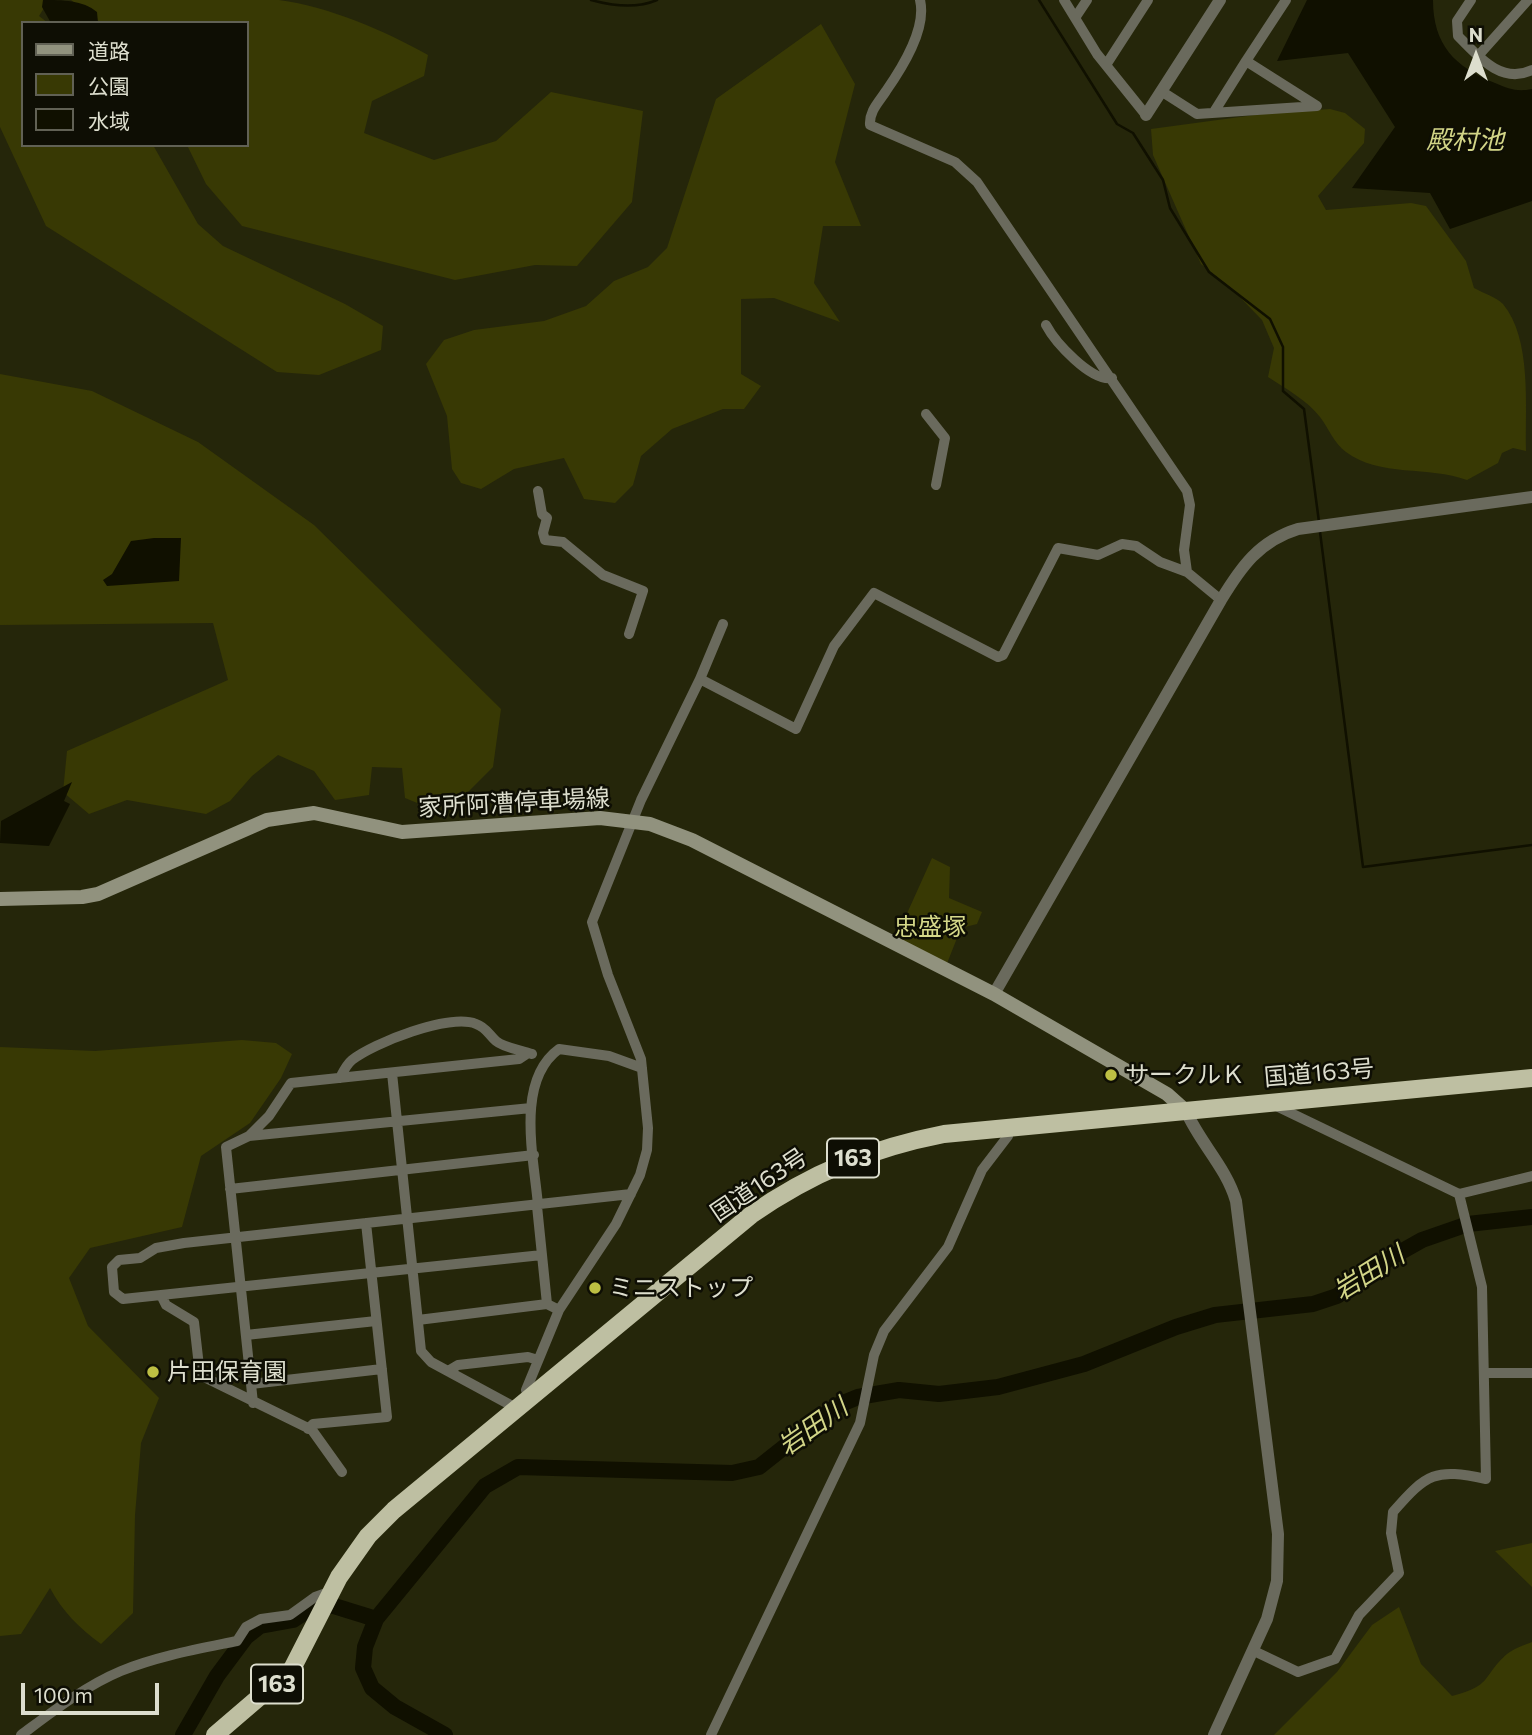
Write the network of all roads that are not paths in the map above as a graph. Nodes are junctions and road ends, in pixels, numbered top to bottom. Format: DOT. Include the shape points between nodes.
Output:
graph roads {
  1 [pos="920,0"];
  2 [pos="1064,0"];
  3 [pos="1087,0"];
  4 [pos="1148,0"];
  5 [pos="1220,0"];
  6 [pos="1286,0"];
  7 [pos="1471,0"];
  8 [pos="1528,0"];
  9 [pos="1075,18"];
  10 [pos="1478,56"];
  11 [pos="1246,61"];
  12 [pos="1106,65"];
  13 [pos="1532,70"];
  14 [pos="1161,91"];
  15 [pos="1214,112"];
  16 [pos="1146,115"];
  17 [pos="1046,325"];
  18 [pos="1112,378"];
  19 [pos="926,414"];
  20 [pos="936,485"];
  21 [pos="538,491"];
  22 [pos="1532,497"];
  23 [pos="1187,572"];
  24 [pos="1222,600"];
  25 [pos="723,624"];
  26 [pos="629,634"];
  27 [pos="700,679"];
  28 [pos="635,821"];
  29 [pos="0,899"];
  30 [pos="994,994"];
  31 [pos="528,1053"];
  32 [pos="543,1061"];
  33 [pos="642,1068"];
  34 [pos="392,1073"];
  35 [pos="340,1078"];
  36 [pos="1532,1078"];
  37 [pos="1269,1102"];
  38 [pos="531,1108"];
  39 [pos="1186,1111"];
  40 [pos="397,1122"];
  41 [pos="1009,1129"];
  42 [pos="249,1136"];
  43 [pos="534,1155"];
  44 [pos="402,1170"];
  45 [pos="1532,1176"];
  46 [pos="230,1189"];
  47 [pos="631,1194"];
  48 [pos="1459,1194"];
  49 [pos="537,1205"];
  50 [pos="407,1219"];
  51 [pos="366,1223"];
  52 [pos="235,1238"];
  53 [pos="542,1255"];
  54 [pos="413,1269"];
  55 [pos="371,1273"];
  56 [pos="241,1287"];
  57 [pos="161,1295"];
  58 [pos="547,1304"];
  59 [pos="559,1310"];
  60 [pos="418,1320"];
  61 [pos="376,1321"];
  62 [pos="246,1335"];
  63 [pos="538,1360"];
  64 [pos="382,1369"];
  65 [pos="448,1371"];
  66 [pos="1485,1373"];
  67 [pos="1532,1373"];
  68 [pos="251,1384"];
  69 [pos="253,1403"];
  70 [pos="523,1403"];
  71 [pos="308,1429"];
  72 [pos="342,1472"];
  73 [pos="328,1595"];
  74 [pos="1254,1651"];
  75 [pos="21,1735"];
  76 [pos="215,1735"];
  77 [pos="711,1735"];
  78 [pos="1214,1735"];
  1 -- 18 [label="street" via="920,26 898,73 873,109 870,125 968,170"];
  2 -- 9 [label="street"];
  3 -- 9 [label="street"];
  4 -- 12 [label="street"];
  5 -- 14 [label="street"];
  6 -- 11 [label="street"];
  7 -- 10 [label="street" via="1455,31"];
  8 -- 10 [label="street"];
  9 -- 12 [label="street"];
  10 -- 13 [label="street" via="1501,73"];
  11 -- 15 [label="street"];
  11 -- 15 [label="street" via="1317,106"];
  12 -- 16 [label="street"];
  14 -- 15 [label="street" via="1197,114"];
  14 -- 16 [label="street"];
  17 -- 18 [label="street" via="1075,360 1104,379"];
  18 -- 23 [label="street" via="1189,498 1184,550"];
  19 -- 20 [label="street" via="945,438"];
  21 -- 26 [label="street" via="547,518 545,540 563,542 603,575 643,591"];
  22 -- 24 [label="street" via="1298,528 1265,543 1241,567"];
  23 -- 24 [label="street"];
  23 -- 27 [label="street" via="1128,544 1098,555 1058,548 998,657 874,593 834,646 796,729"];
  24 -- 30 [label="street"];
  25 -- 27 [label="street"];
  27 -- 28 [label="street"];
  28 -- 29 [label="main road, 家所阿漕停車場線" via="539,821 402,832 327,814 291,814 267,820 98,894"];
  28 -- 30 [label="main road, 家所阿漕停車場線" via="692,840"];
  28 -- 33 [label="street" via="592,922"];
  30 -- 39 [label="main road, 家所阿漕停車場線" via="1167,1094"];
  31 -- 32 [label="street"];
  31 -- 34 [label="street" via="519,1059"];
  31 -- 35 [label="street" via="498,1043 474,1023 445,1024 360,1054"];
  32 -- 33 [label="street" via="559,1049 609,1056"];
  32 -- 38 [label="street"];
  33 -- 47 [label="street" via="647,1150"];
  34 -- 35 [label="street"];
  34 -- 40 [label="street"];
  35 -- 42 [label="street" via="291,1083 274,1111"];
  36 -- 37 [label="highway, 国道163号 / 163"];
  37 -- 39 [label="highway, 国道163号 / 163"];
  37 -- 48 [label="street"];
  38 -- 40 [label="street"];
  38 -- 43 [label="street"];
  39 -- 41 [label="highway, 国道163号 / 163"];
  39 -- 74 [label="street" via="1231,1186 1278,1534 1277,1581"];
  40 -- 42 [label="street"];
  40 -- 44 [label="street"];
  41 -- 70 [label="highway, 国道163号 / 163" via="944,1134 890,1146 805,1180 751,1215"];
  41 -- 77 [label="street" via="977,1180 948,1247 884,1331 863,1411"];
  42 -- 46 [label="street" via="226,1147"];
  43 -- 44 [label="street"];
  43 -- 49 [label="street"];
  44 -- 46 [label="street"];
  44 -- 50 [label="street"];
  45 -- 48 [label="street"];
  46 -- 52 [label="street"];
  47 -- 49 [label="street"];
  47 -- 59 [label="street"];
  48 -- 66 [label="street" via="1482,1287"];
  49 -- 50 [label="street"];
  49 -- 53 [label="street"];
  50 -- 51 [label="street"];
  50 -- 54 [label="street"];
  51 -- 52 [label="street"];
  51 -- 55 [label="street"];
  52 -- 56 [label="street"];
  52 -- 57 [label="street" via="156,1248 140,1258 119,1260 112,1267 114,1293 123,1299"];
  53 -- 54 [label="street"];
  53 -- 58 [label="street"];
  54 -- 55 [label="street"];
  54 -- 60 [label="street"];
  55 -- 56 [label="street"];
  55 -- 61 [label="street"];
  56 -- 57 [label="street"];
  56 -- 62 [label="street"];
  57 -- 69 [label="street" via="166,1305 194,1322 200,1375"];
  58 -- 59 [label="street"];
  58 -- 60 [label="street"];
  59 -- 63 [label="street"];
  60 -- 65 [label="street" via="425,1358"];
  61 -- 62 [label="street"];
  61 -- 64 [label="street"];
  62 -- 68 [label="street"];
  63 -- 65 [label="street" via="528,1357 458,1365"];
  63 -- 70 [label="street"];
  64 -- 68 [label="street"];
  64 -- 71 [label="street" via="387,1417 313,1424"];
  65 -- 70 [label="street"];
  66 -- 67 [label="street"];
  66 -- 74 [label="street" via="1486,1479 1451,1471 1432,1475 1393,1512 1391,1533 1399,1573 1359,1615 1335,1659 1298,1672"];
  68 -- 69 [label="street"];
  69 -- 71 [label="street"];
  70 -- 73 [label="highway, 国道163号 / 163" via="394,1510 368,1536"];
  71 -- 72 [label="street"];
  73 -- 75 [label="street" via="315,1597 290,1615 254,1622 237,1641 113,1675"];
  73 -- 76 [label="highway, 国道163号 / 163" via="292,1669"];
  74 -- 78 [label="street"];
}
